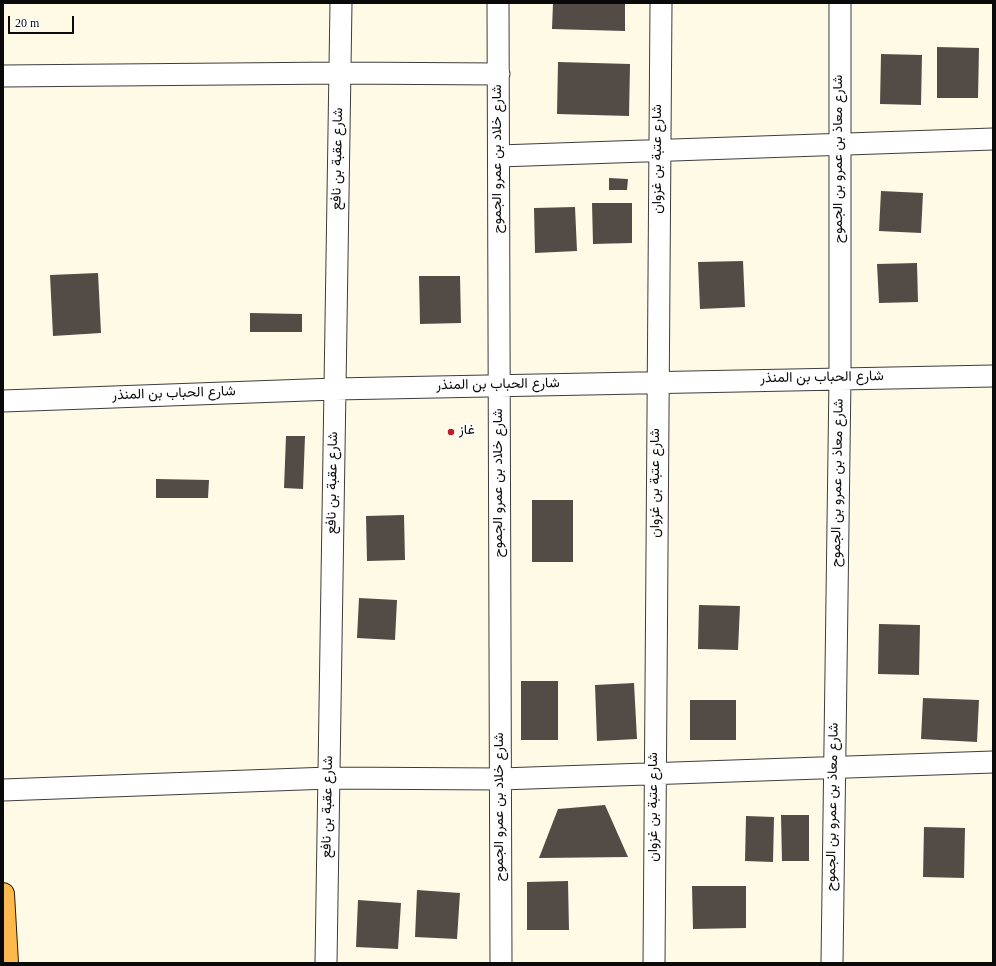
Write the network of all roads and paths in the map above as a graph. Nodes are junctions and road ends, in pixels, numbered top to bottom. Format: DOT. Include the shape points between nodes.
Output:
graph roads {
  1 [pos="341,3"];
  2 [pos="498,3"];
  3 [pos="661,3"];
  4 [pos="840,3"];
  5 [pos="340,73"];
  6 [pos="499,74"];
  7 [pos="3,76"];
  8 [pos="993,139"];
  9 [pos="841,143"];
  10 [pos="660,151"];
  11 [pos="500,156"];
  12 [pos="993,376"];
  13 [pos="840,378"];
  14 [pos="658,382"];
  15 [pos="500,386"];
  16 [pos="335,389"];
  17 [pos="3,401"];
  18 [pos="993,762"];
  19 [pos="835,768"];
  20 [pos="655,774"];
  21 [pos="329,778"];
  22 [pos="501,779"];
  23 [pos="3,790"];
  24 [pos="3,894"];
  25 [pos="7,963"];
  26 [pos="326,963"];
  27 [pos="501,963"];
  28 [pos="654,963"];
  29 [pos="832,963"];
  1 -- 5 [label="street, شارع عقبة بن نافع"];
  2 -- 6 [label="street, شارع خلاد بن عمرو الجموح"];
  3 -- 10 [label="street, شارع عتبة بن غزوان"];
  4 -- 9 [label="street, شارع معاذ بن عمرو بن الجموح"];
  5 -- 6 [label="street"];
  5 -- 7 [label="street"];
  5 -- 16 [label="street, شارع عقبة بن نافع"];
  6 -- 11 [label="street, شارع خلاد بن عمرو الجموح"];
  8 -- 9 [label="street"];
  9 -- 10 [label="street"];
  9 -- 13 [label="street, شارع معاذ بن عمرو بن الجموح"];
  10 -- 11 [label="street"];
  10 -- 14 [label="street, شارع عتبة بن غزوان"];
  11 -- 15 [label="street, شارع خلاد بن عمرو الجموح"];
  12 -- 13 [label="street, شارع الحباب بن المنذر"];
  13 -- 14 [label="street, شارع الحباب بن المنذر"];
  13 -- 19 [label="street, شارع معاذ بن عمرو بن الجموح"];
  14 -- 15 [label="street, شارع الحباب بن المنذر"];
  14 -- 20 [label="street, شارع عتبة بن غزوان"];
  15 -- 16 [label="street, شارع الحباب بن المنذر"];
  15 -- 22 [label="street, شارع خلاد بن عمرو الجموح"];
  16 -- 17 [label="street, شارع الحباب بن المنذر"];
  16 -- 21 [label="street, شارع عقبة بن نافع"];
  18 -- 19 [label="street"];
  19 -- 20 [label="street"];
  19 -- 29 [label="street, شارع معاذ بن عمرو بن الجموح"];
  20 -- 22 [label="street"];
  20 -- 28 [label="street, شارع عتبة بن غزوان"];
  21 -- 22 [label="street"];
  21 -- 23 [label="street"];
  21 -- 26 [label="street, شارع عقبة بن نافع"];
  22 -- 27 [label="street, شارع خلاد بن عمرو الجموح"];
  24 -- 25 [label="highway"];
}
